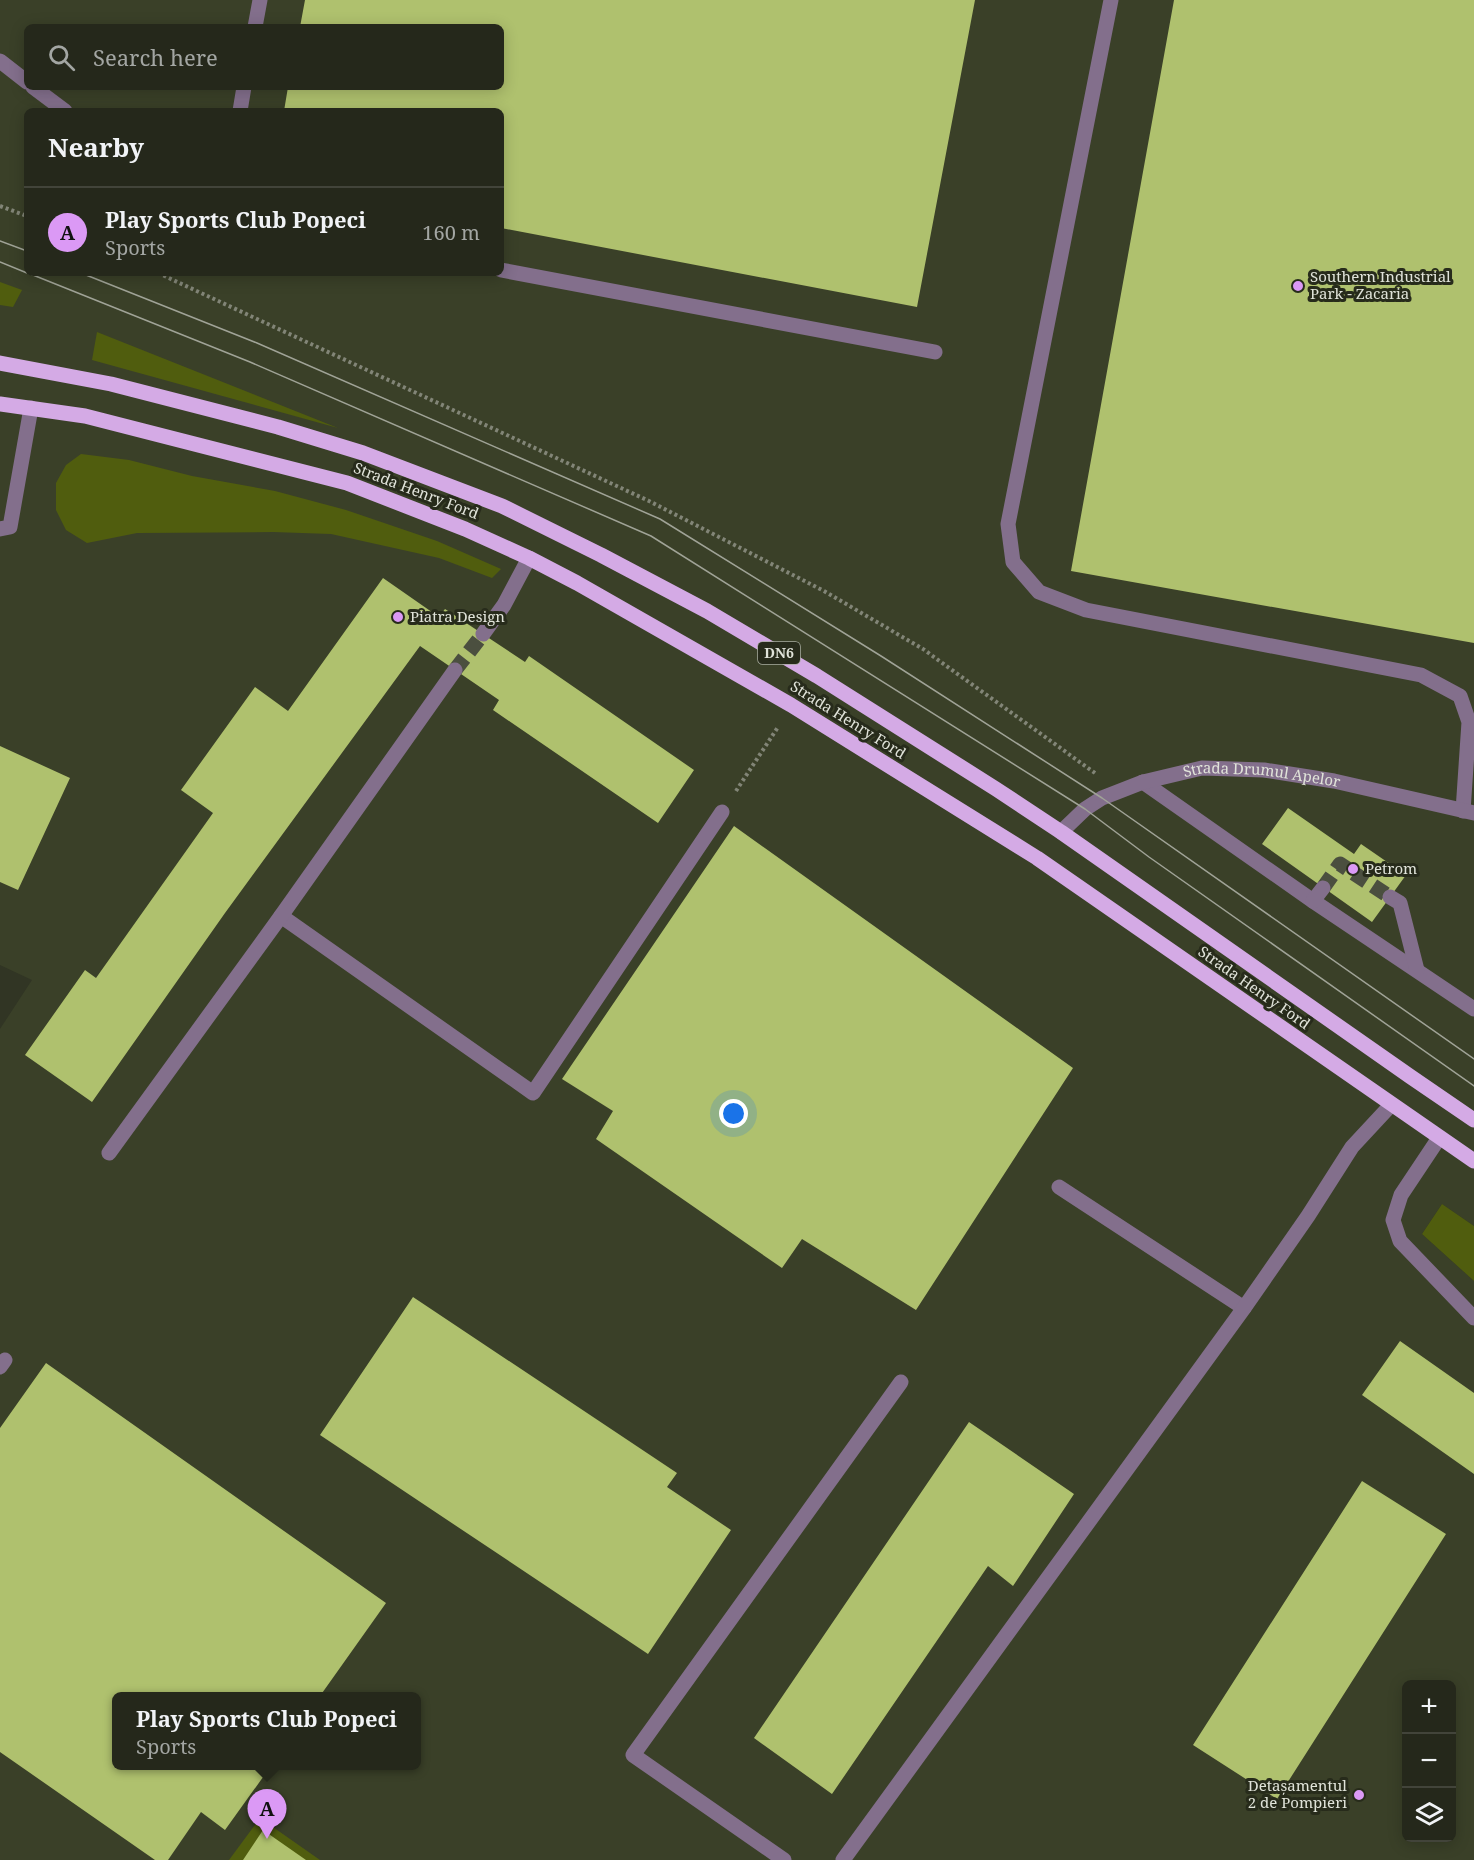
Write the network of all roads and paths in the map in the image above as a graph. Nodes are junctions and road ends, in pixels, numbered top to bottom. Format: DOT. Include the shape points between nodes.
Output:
graph roads {
  1 [pos="260,0"];
  2 [pos="1111,0"];
  3 [pos="256,24"];
  4 [pos="0,61"];
  5 [pos="24,80"];
  6 [pos="37,90"];
  7 [pos="244,90"];
  8 [pos="61,108"];
  9 [pos="240,108"];
  10 [pos="0,206"];
  11 [pos="24,215"];
  12 [pos="504,271"];
  13 [pos="164,276"];
  14 [pos="935,352"];
  15 [pos="0,363"];
  16 [pos="0,404"];
  17 [pos="31,408"];
  18 [pos="0,529"];
  19 [pos="529,558"];
  20 [pos="483,634"];
  21 [pos="455,670"];
  22 [pos="791,705"];
  23 [pos="1143,782"];
  24 [pos="1119,791"];
  25 [pos="722,812"];
  26 [pos="1468,812"];
  27 [pos="1061,832"];
  28 [pos="1323,888"];
  29 [pos="1390,897"];
  30 [pos="1313,901"];
  31 [pos="281,916"];
  32 [pos="1417,970"];
  33 [pos="1474,1009"];
  34 [pos="1391,1105"];
  35 [pos="1474,1120"];
  36 [pos="1439,1137"];
  37 [pos="109,1153"];
  38 [pos="1474,1161"];
  39 [pos="1059,1187"];
  40 [pos="1244,1308"];
  41 [pos="1474,1317"];
  42 [pos="901,1382"];
  43 [pos="784,1860"];
  44 [pos="843,1860"];
  1 -- 3 [label="street"];
  2 -- 26 [label="street" via="1008,524 1013,562 1039,592 1086,610 1422,675 1461,696 1469,722"];
  4 -- 5 [label="street"];
  6 -- 8 [label="street"];
  7 -- 9 [label="street"];
  10 -- 11 [label="path"];
  12 -- 14 [label="street"];
  13 -- 24 [label="path" via="649,501 824,591 923,649"];
  15 -- 27 [label="main road, Strada Henry Ford / DN6" via="111,384 278,427 363,453 502,506 707,611 856,700"];
  16 -- 17 [label="main road, Strada Henry Ford / DN6"];
  17 -- 18 [label="street" via="10,527"];
  17 -- 19 [label="main road, Strada Henry Ford / DN6" via="85,416 347,483"];
  19 -- 20 [label="street"];
  19 -- 22 [label="main road, Strada Henry Ford / DN6"];
  21 -- 31 [label="street"];
  22 -- 25 [label="path"];
  22 -- 34 [label="main road, Strada Henry Ford / DN6" via="1036,858"];
  23 -- 24 [label="street, Strada Drumul Apelor"];
  23 -- 26 [label="street, Strada Drumul Apelor" via="1202,768 1264,770 1334,781"];
  23 -- 30 [label="street"];
  24 -- 27 [label="street, Strada Drumul Apelor" via="1085,809"];
  25 -- 31 [label="street" via="532,1093"];
  27 -- 35 [label="main road, Strada Henry Ford / DN6"];
  28 -- 30 [label="street"];
  29 -- 32 [label="street" via="1400,903"];
  30 -- 32 [label="street"];
  31 -- 37 [label="street"];
  32 -- 33 [label="street"];
  34 -- 36 [label="main road, Strada Henry Ford / DN6"];
  34 -- 40 [label="street" via="1352,1148"];
  36 -- 38 [label="main road, Strada Henry Ford / DN6"];
  36 -- 41 [label="street" via="1401,1195 1393,1220 1400,1241"];
  39 -- 40 [label="street"];
  40 -- 44 [label="street"];
  42 -- 43 [label="street" via="633,1755"];
}
